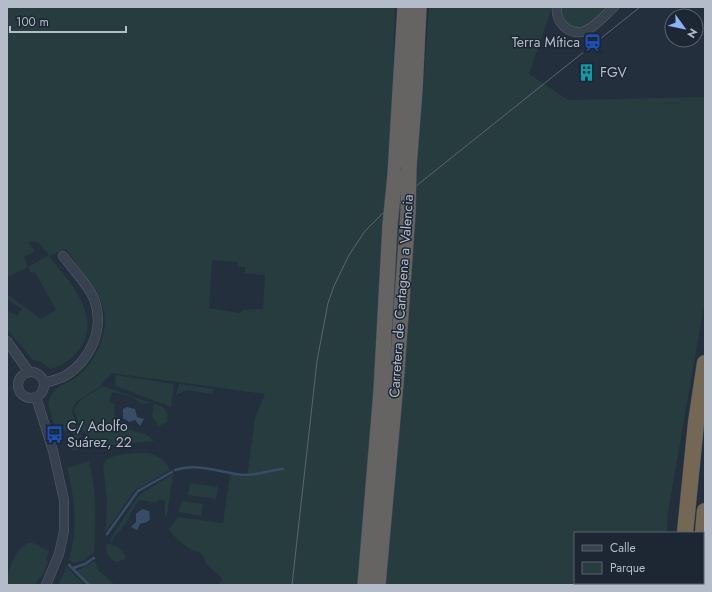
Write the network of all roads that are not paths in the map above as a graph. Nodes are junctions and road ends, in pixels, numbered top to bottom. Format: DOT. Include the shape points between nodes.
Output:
graph roads {
  1 [pos="400,7"];
  2 [pos="405,7"];
  3 [pos="418,7"];
  4 [pos="424,7"];
  5 [pos="557,7"];
  6 [pos="614,7"];
  7 [pos="400,81"];
  8 [pos="415,90"];
  9 [pos="63,256"];
  10 [pos="7,341"];
  11 [pos="705,363"];
  12 [pos="29,372"];
  13 [pos="44,383"];
  14 [pos="36,397"];
  15 [pos="705,511"];
  16 [pos="685,532"];
  17 [pos="703,532"];
  18 [pos="46,585"];
  19 [pos="365,585"];
  20 [pos="378,585"];
  1 -- 7 [label="highway"];
  2 -- 7 [label="highway, Carretera de Cartagena a Valencia"];
  3 -- 8 [label="highway, Carretera de Cartagena a Valencia"];
  4 -- 8 [label="highway"];
  5 -- 6 [label="street" via="558,22 563,27 580,32"];
  7 -- 19 [label="highway, Carretera de Cartagena a Valencia, bridge" via="381,391"];
  8 -- 20 [label="highway, Carretera de Cartagena a Valencia, bridge" via="396,380"];
  9 -- 13 [label="street" via="94,297 98,322 94,343 82,362 64,376"];
  10 -- 12 [label="street"];
  11 -- 16 [label="highway"];
  12 -- 13 [label="street" via="41,375"];
  12 -- 14 [label="street" via="19,380 19,388 24,395"];
  13 -- 14 [label="street" via="43,391"];
  14 -- 18 [label="street" via="50,440 64,500 64,531 59,554"];
  15 -- 17 [label="highway"];
}
